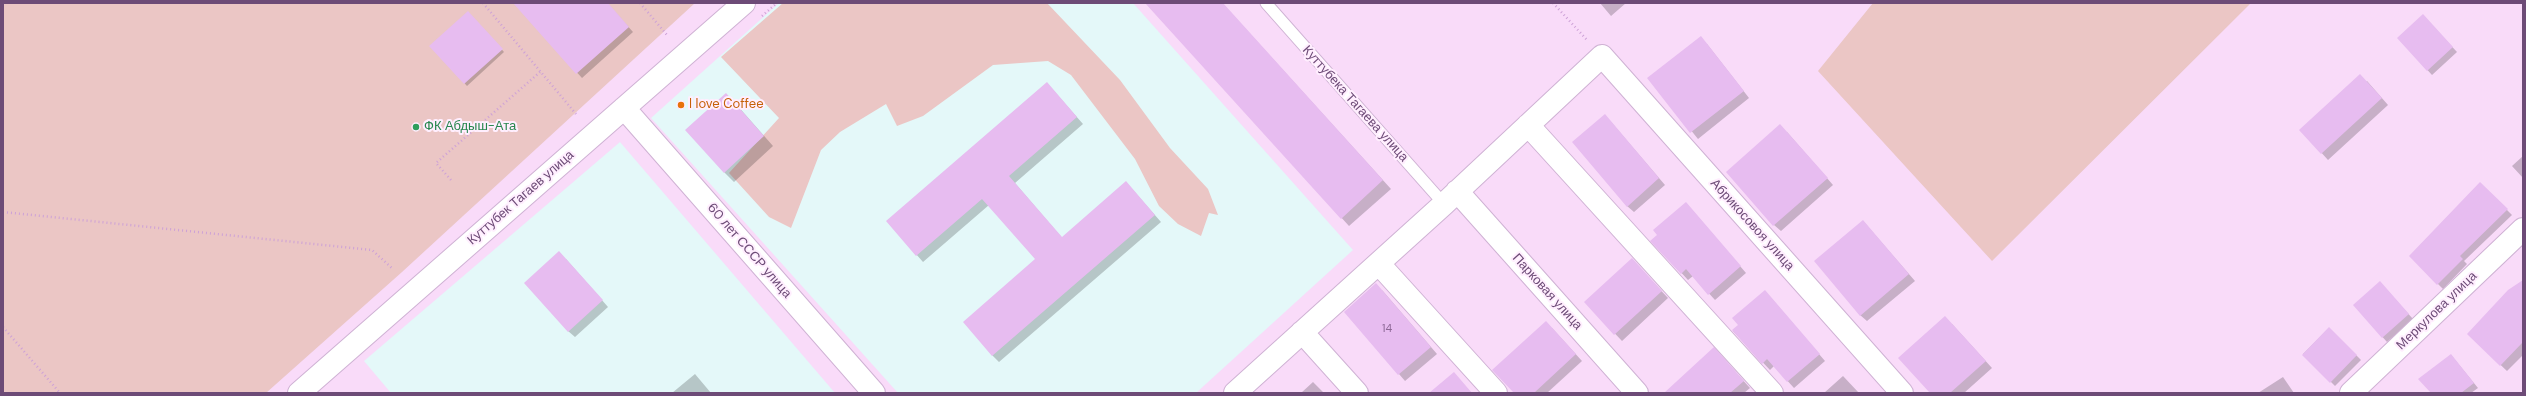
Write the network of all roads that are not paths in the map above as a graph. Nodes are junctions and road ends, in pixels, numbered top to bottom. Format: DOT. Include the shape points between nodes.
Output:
graph roads {
  1 [pos="744,3"];
  2 [pos="1266,3"];
  3 [pos="624,108"];
  4 [pos="1528,125"];
  5 [pos="1451,198"];
  6 [pos="2523,229"];
  7 [pos="1379,264"];
  8 [pos="1302,332"];
  9 [pos="299,393"];
  10 [pos="874,393"];
  11 [pos="1235,393"];
  12 [pos="1357,393"];
  13 [pos="1496,393"];
  14 [pos="1637,393"];
  15 [pos="1772,393"];
  16 [pos="1902,393"];
  17 [pos="2351,393"];
  1 -- 3 [label="street, Куттубек Тагаев улица"];
  2 -- 5 [label="lane, Куттубека Тагаева улица"];
  3 -- 9 [label="street, Куттубек Тагаев улица"];
  3 -- 10 [label="street, 60 лет СССР улица"];
  4 -- 5 [label="street"];
  4 -- 15 [label="street"];
  4 -- 16 [label="street, Абрикосовоя улица" via="1602,56"];
  5 -- 7 [label="street"];
  5 -- 14 [label="street, Парковая улица"];
  6 -- 17 [label="street, Меркулова улица"];
  7 -- 8 [label="street"];
  7 -- 13 [label="street"];
  8 -- 11 [label="street"];
  8 -- 12 [label="street"];
}
